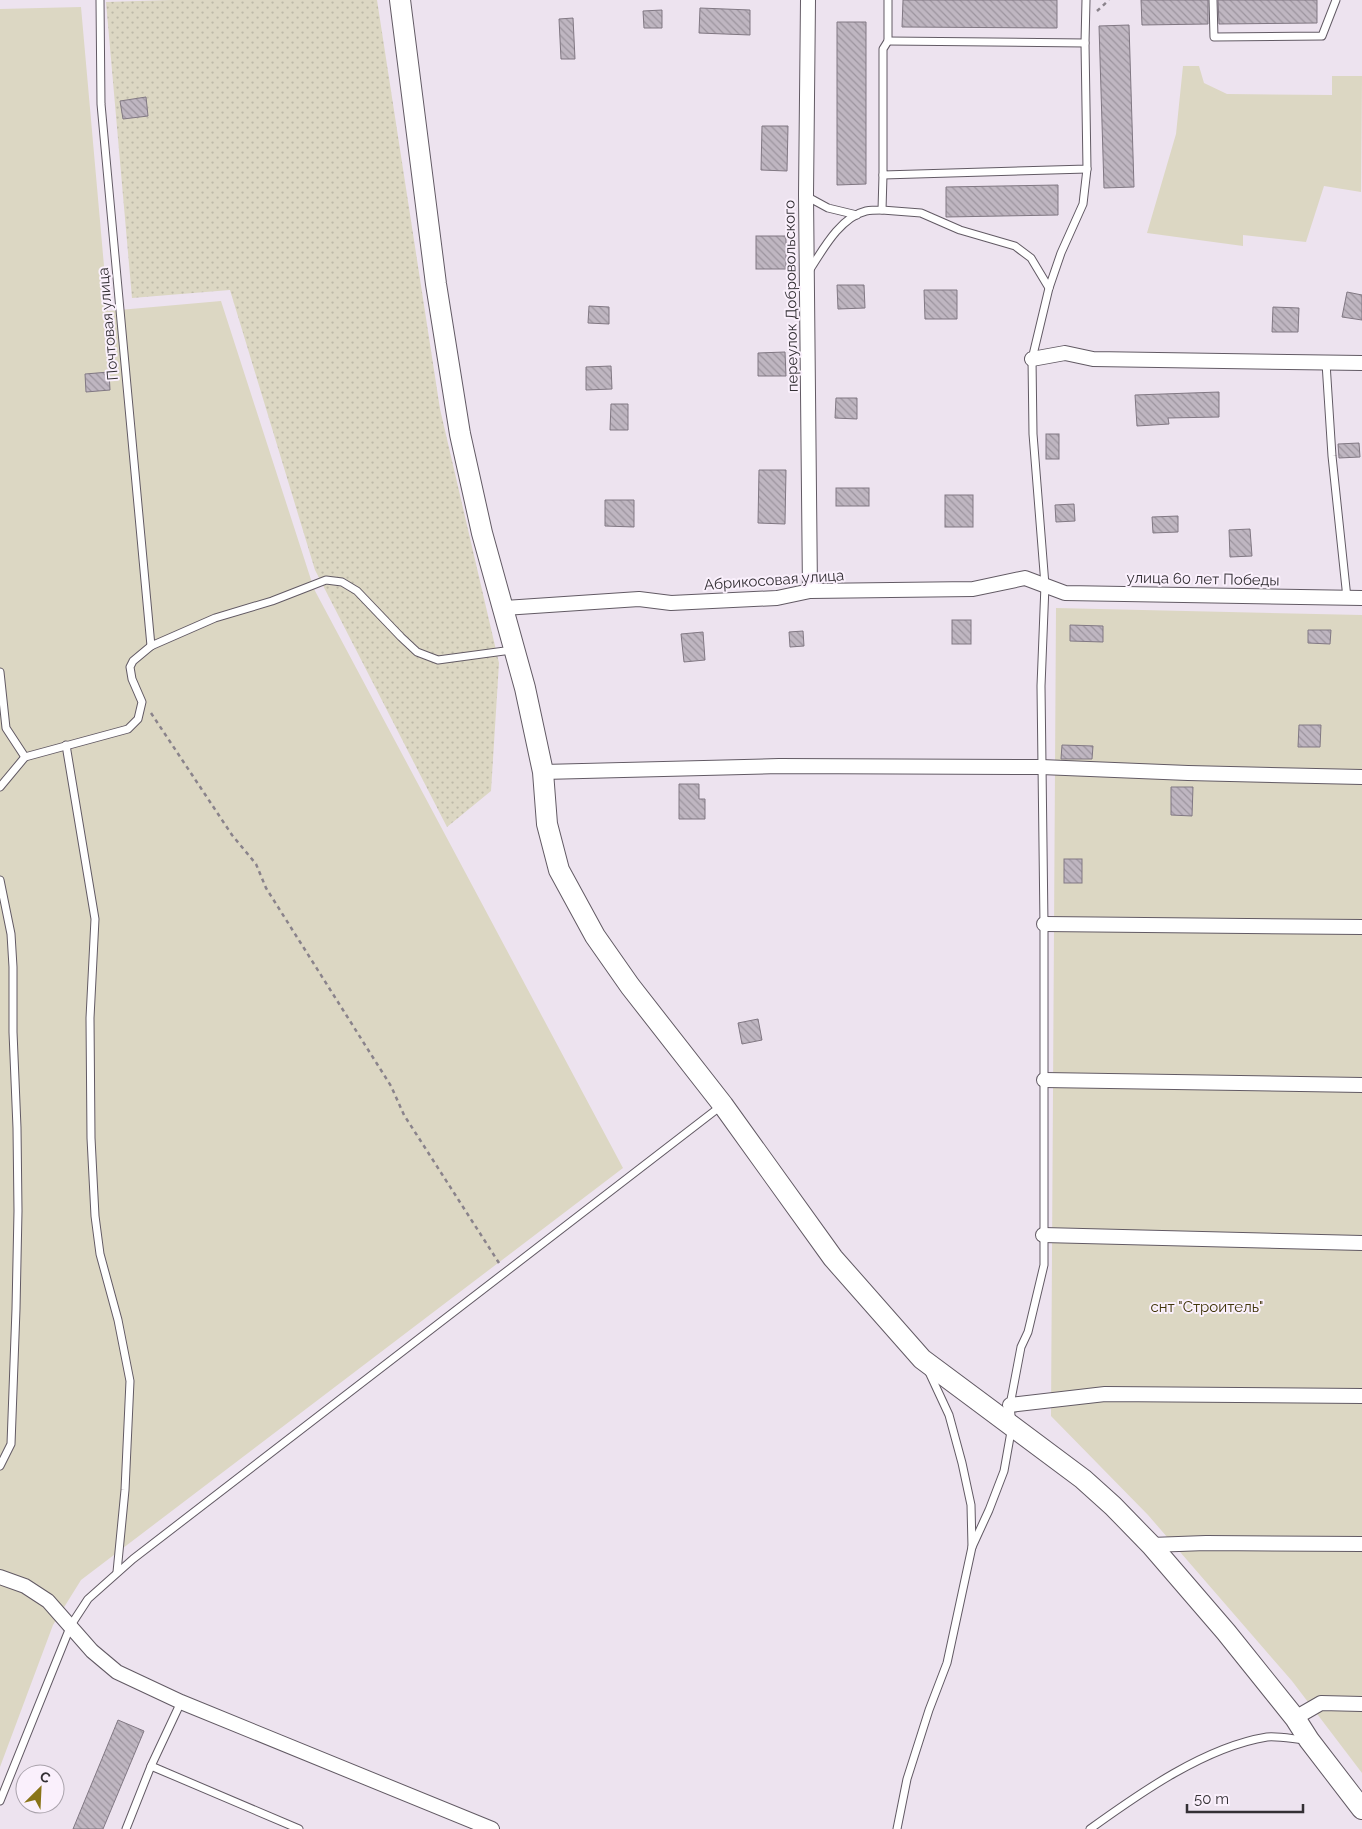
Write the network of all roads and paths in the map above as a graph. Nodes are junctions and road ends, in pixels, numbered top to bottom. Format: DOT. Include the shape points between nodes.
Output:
graph roads {
  1 [pos="100,0"];
  2 [pos="400,0"];
  3 [pos="808,0"];
  4 [pos="888,0"];
  5 [pos="1086,0"];
  6 [pos="1213,0"];
  7 [pos="1336,0"];
  8 [pos="888,41"];
  9 [pos="1084,43"];
  10 [pos="1087,169"];
  11 [pos="882,176"];
  12 [pos="806,195"];
  13 [pos="882,210"];
  14 [pos="857,215"];
  15 [pos="807,274"];
  16 [pos="1049,288"];
  17 [pos="1032,359"];
  18 [pos="1326,363"];
  19 [pos="1362,363"];
  20 [pos="1045,585"];
  21 [pos="810,592"];
  22 [pos="1347,598"];
  23 [pos="1362,598"];
  24 [pos="504,608"];
  25 [pos="151,646"];
  26 [pos="515,649"];
  27 [pos="0,672"];
  28 [pos="142,702"];
  29 [pos="66,745"];
  30 [pos="26,756"];
  31 [pos="1040,767"];
  32 [pos="543,772"];
  33 [pos="1362,776"];
  34 [pos="0,787"];
  35 [pos="0,880"];
  36 [pos="1044,924"];
  37 [pos="1362,927"];
  38 [pos="1044,1080"];
  39 [pos="1362,1085"];
  40 [pos="723,1105"];
  41 [pos="1043,1235"];
  42 [pos="1362,1243"];
  43 [pos="505,1273"];
  44 [pos="922,1359"];
  45 [pos="1362,1396"];
  46 [pos="1010,1405"];
  47 [pos="1012,1426"];
  48 [pos="0,1466"];
  49 [pos="1362,1544"];
  50 [pos="1151,1545"];
  51 [pos="972,1547"];
  52 [pos="117,1572"];
  53 [pos="0,1577"];
  54 [pos="71,1625"];
  55 [pos="181,1702"];
  56 [pos="1362,1704"];
  57 [pos="1295,1718"];
  58 [pos="1308,1740"];
  59 [pos="151,1766"];
  60 [pos="0,1801"];
  61 [pos="1362,1809"];
  62 [pos="126,1829"];
  63 [pos="300,1829"];
  64 [pos="492,1829"];
  65 [pos="897,1829"];
  66 [pos="1090,1829"];
  1 -- 25 [label="lane, Почтовая улица" via="101,104"];
  2 -- 24 [label="street" via="436,284 460,434 482,532"];
  3 -- 12 [label="street, переулок Добровольского"];
  4 -- 8 [label="lane"];
  5 -- 9 [label="lane"];
  6 -- 7 [label="lane" via="1214,37 1224,37 1322,36"];
  8 -- 9 [label="lane"];
  8 -- 11 [label="lane" via="883,49"];
  9 -- 10 [label="lane"];
  10 -- 11 [label="lane"];
  10 -- 16 [label="lane" via="1083,204"];
  11 -- 13 [label="lane"];
  12 -- 14 [label="lane" via="828,208"];
  12 -- 15 [label="street, переулок Добровольского"];
  13 -- 14 [label="lane"];
  13 -- 16 [label="lane" via="920,214 1014,246 1031,258"];
  14 -- 15 [label="lane" via="833,233"];
  15 -- 21 [label="street, переулок Добровольского"];
  16 -- 17 [label="lane"];
  17 -- 18 [label="street" via="1065,354 1093,359"];
  17 -- 20 [label="lane" via="1033,434"];
  18 -- 19 [label="street"];
  18 -- 22 [label="lane"];
  20 -- 21 [label="street, Абрикосовая улица" via="1025,578 972,588"];
  20 -- 22 [label="street, улица 60 лет Победы" via="1065,593"];
  20 -- 31 [label="lane"];
  21 -- 24 [label="street, Абрикосовая улица" via="777,598 671,603 639,599"];
  22 -- 23 [label="street, улица 60 лет Победы"];
  24 -- 26 [label="street"];
  25 -- 26 [label="lane" via="215,618 326,580 342,582 357,591 417,652 428,657 438,660"];
  25 -- 28 [label="lane" via="130,667"];
  26 -- 32 [label="street"];
  27 -- 30 [label="lane" via="6,728"];
  28 -- 29 [label="lane" via="138,719 128,729"];
  28 -- 43 [label="path" via="156,717 232,836 256,864 266,888 391,1086 404,1115"];
  29 -- 30 [label="lane"];
  29 -- 52 [label="lane" via="95,920 90,1018 95,1216 100,1254 130,1381"];
  30 -- 34 [label="lane"];
  31 -- 32 [label="street" via="779,766"];
  31 -- 33 [label="street"];
  31 -- 36 [label="lane"];
  32 -- 40 [label="street" via="548,824 559,870 595,936"];
  35 -- 48 [label="lane" via="12,934 18,1212 12,1444"];
  36 -- 37 [label="street"];
  36 -- 38 [label="lane"];
  38 -- 39 [label="street"];
  38 -- 41 [label="lane"];
  40 -- 43 [label="lane"];
  40 -- 44 [label="street" via="833,1258"];
  41 -- 42 [label="street"];
  41 -- 46 [label="lane" via="1044,1265 1028,1332 1021,1347"];
  43 -- 52 [label="lane"];
  44 -- 47 [label="street"];
  44 -- 51 [label="lane" via="949,1415 962,1463 971,1505"];
  45 -- 46 [label="street" via="1105,1394"];
  46 -- 47 [label="lane"];
  47 -- 50 [label="street" via="1084,1479"];
  47 -- 51 [label="lane" via="1004,1471"];
  49 -- 50 [label="street"];
  50 -- 57 [label="street"];
  51 -- 65 [label="lane" via="947,1662 907,1779"];
  52 -- 54 [label="lane" via="88,1599"];
  53 -- 54 [label="street" via="25,1586 48,1601"];
  54 -- 55 [label="street" via="92,1651 117,1672"];
  54 -- 60 [label="lane"];
  55 -- 59 [label="lane"];
  55 -- 64 [label="street"];
  56 -- 57 [label="street" via="1321,1703"];
  57 -- 58 [label="street"];
  58 -- 61 [label="street"];
  58 -- 66 [label="lane" via="1268,1737 1231,1746 1190,1764"];
  59 -- 62 [label="lane"];
  59 -- 63 [label="lane"];
}
